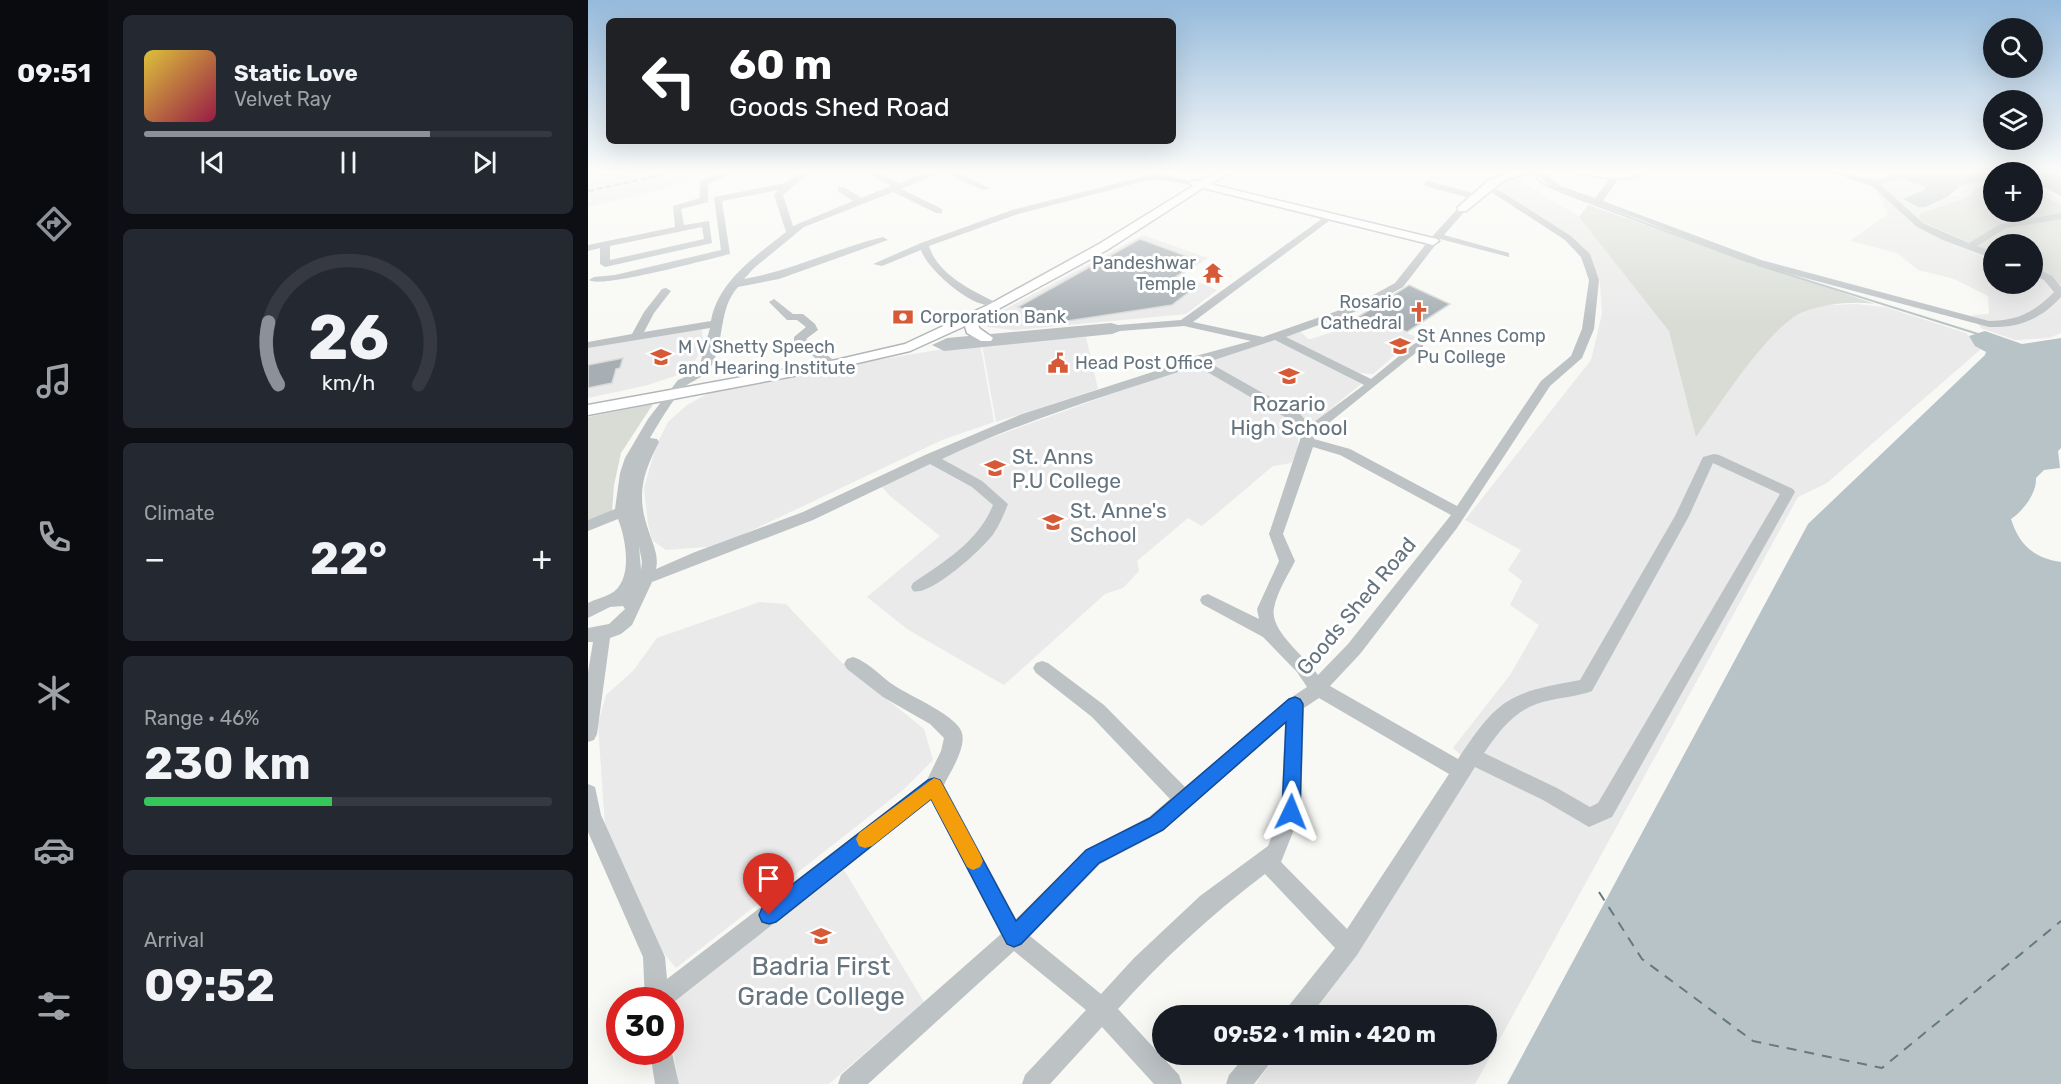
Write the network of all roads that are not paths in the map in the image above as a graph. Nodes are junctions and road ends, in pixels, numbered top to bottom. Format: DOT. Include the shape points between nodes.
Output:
graph roads {
  1 [pos="678,221"];
  2 [pos="721,221"];
  3 [pos="787,221"];
  4 [pos="812,221"];
  5 [pos="991,221"];
  6 [pos="1140,221"];
  7 [pos="1144,221"];
  8 [pos="1324,221"];
  9 [pos="1351,221"];
  10 [pos="1452,221"];
  11 [pos="1535,221"];
  12 [pos="1649,221"];
  13 [pos="1915,221"];
  14 [pos="2034,221"];
  15 [pos="680,229"];
  16 [pos="792,233"];
  17 [pos="1435,239"];
  18 [pos="883,240"];
  19 [pos="605,245"];
  20 [pos="924,245"];
  21 [pos="1969,247"];
  22 [pos="588,248"];
  23 [pos="1983,251"];
  24 [pos="1505,255"];
  25 [pos="878,264"];
  26 [pos="2043,272"];
  27 [pos="2043,275"];
  28 [pos="2059,278"];
  29 [pos="594,280"];
  30 [pos="734,284"];
  31 [pos="666,291"];
  32 [pos="774,302"];
  33 [pos="989,303"];
  34 [pos="971,319"];
  35 [pos="1184,323"];
  36 [pos="715,324"];
  37 [pos="1117,328"];
  38 [pos="1274,335"];
  39 [pos="636,337"];
  40 [pos="986,338"];
  41 [pos="1234,341"];
  42 [pos="911,343"];
  43 [pos="588,345"];
  44 [pos="938,345"];
  45 [pos="1419,345"];
  46 [pos="1196,360"];
  47 [pos="828,362"];
  48 [pos="1372,384"];
  49 [pos="686,387"];
  50 [pos="588,405"];
  51 [pos="588,410"];
  52 [pos="1308,437"];
  53 [pos="930,458"];
  54 [pos="628,509"];
  55 [pos="1459,513"];
  56 [pos="588,526"];
  57 [pos="694,559"];
  58 [pos="650,560"];
  59 [pos="647,577"];
  60 [pos="629,582"];
  61 [pos="919,587"];
  62 [pos="1208,600"];
  63 [pos="624,601"];
  64 [pos="588,612"];
  65 [pos="1269,632"];
  66 [pos="595,634"];
  67 [pos="853,664"];
  68 [pos="1042,668"];
  69 [pos="1317,688"];
  70 [pos="1295,704"];
  71 [pos="588,734"];
  72 [pos="1466,764"];
  73 [pos="934,786"];
  74 [pos="588,793"];
  75 [pos="1183,799"];
  76 [pos="1267,862"];
  77 [pos="1014,937"];
  78 [pos="1349,947"];
  79 [pos="657,987"];
  80 [pos="675,987"];
  81 [pos="1304,1005"];
  82 [pos="1102,1009"];
  83 [pos="664,1065"];
  84 [pos="1254,1065"];
  85 [pos="667,1084"];
  86 [pos="850,1084"];
  87 [pos="1034,1084"];
  88 [pos="1170,1084"];
  89 [pos="1239,1084"];
  1 -- 15 [label="street"];
  2 -- 29 [label="street" via="726,252"];
  3 -- 16 [label="street"];
  4 -- 16 [label="street"];
  5 -- 20 [label="street"];
  6 -- 33 [label="main road"];
  7 -- 34 [label="main road"];
  8 -- 35 [label="street"];
  9 -- 17 [label="main road"];
  10 -- 17 [label="street"];
  11 -- 55 [label="street, Goods Shed Road" via="1579,246 1586,256 1594,280 1588,329 1576,358 1545,384"];
  12 -- 27 [label="street" via="1757,262 1989,324 2024,321 2052,301 2060,292"];
  13 -- 21 [label="street"];
  14 -- 21 [label="street" via="2003,226"];
  15 -- 19 [label="street"];
  15 -- 19 [label="street" via="706,223 709,241 605,264"];
  16 -- 30 [label="street"];
  17 -- 24 [label="street"];
  17 -- 38 [label="street" via="1399,285 1361,306"];
  18 -- 30 [label="street" via="775,277"];
  19 -- 22 [label="street"];
  20 -- 25 [label="street"];
  20 -- 33 [label="street" via="932,262 960,288"];
  21 -- 23 [label="street"];
  26 -- 28 [label="street"];
  30 -- 36 [label="street"];
  31 -- 39 [label="street"];
  32 -- 47 [label="street" via="791,318 799,316 811,326 812,330 798,339"];
  33 -- 42 [label="main road"];
  34 -- 40 [label="main road" via="972,330"];
  34 -- 42 [label="main road"];
  35 -- 37 [label="street"];
  35 -- 41 [label="street"];
  36 -- 39 [label="street"];
  36 -- 49 [label="street" via="706,365"];
  37 -- 40 [label="street"];
  37 -- 44 [label="street" via="944,348"];
  38 -- 41 [label="street"];
  38 -- 48 [label="street"];
  39 -- 43 [label="street"];
  40 -- 44 [label="street"];
  41 -- 46 [label="street"];
  42 -- 44 [label="street"];
  42 -- 47 [label="main road"];
  42 -- 49 [label="main road" via="898,351 846,362"];
  45 -- 48 [label="street"];
  46 -- 52 [label="street" via="1295,417 1306,426"];
  46 -- 53 [label="street" via="1027,417"];
  47 -- 49 [label="main road"];
  48 -- 52 [label="street"];
  49 -- 50 [label="main road"];
  49 -- 51 [label="main road"];
  49 -- 54 [label="street" via="632,458 627,473"];
  52 -- 55 [label="street" via="1367,462"];
  52 -- 65 [label="street" via="1276,534 1287,561 1265,609"];
  53 -- 57 [label="street" via="808,516"];
  53 -- 61 [label="street" via="977,484 1001,504 996,521 973,548"];
  54 -- 56 [label="street"];
  54 -- 58 [label="street"];
  54 -- 60 [label="street" via="633,559"];
  55 -- 69 [label="street, Goods Shed Road" via="1354,649"];
  57 -- 58 [label="street"];
  57 -- 59 [label="street"];
  58 -- 59 [label="street"];
  59 -- 60 [label="street"];
  59 -- 63 [label="street"];
  60 -- 63 [label="street"];
  62 -- 65 [label="street"];
  63 -- 64 [label="street" via="600,604"];
  63 -- 66 [label="street" via="631,614 626,620"];
  65 -- 69 [label="street" via="1303,667"];
  66 -- 71 [label="street"];
  67 -- 73 [label="street" via="889,692 936,718 954,735"];
  68 -- 75 [label="street" via="1098,711"];
  69 -- 70 [label="street, Goods Shed Road" via="1309,698"];
  69 -- 72 [label="street"];
  70 -- 75 [label="street, Goods Shed Road"];
  70 -- 76 [label="street" via="1291,812 1276,853"];
  72 -- 72 [label="street" via="1550,794 1589,817 1605,810 1788,492 1714,458 1708,460 1682,516 1586,686 1516,703 1488,732"];
  72 -- 78 [label="street"];
  73 -- 77 [label="street"];
  73 -- 80 [label="street"];
  74 -- 79 [label="street" via="591,816 654,957"];
  75 -- 77 [label="street, Goods Shed Road" via="1156,824 1093,857"];
  76 -- 78 [label="street"];
  76 -- 82 [label="street" via="1208,904"];
  77 -- 82 [label="street"];
  77 -- 86 [label="street, Goods Shed Road"];
  78 -- 81 [label="street"];
  82 -- 87 [label="street"];
  82 -- 88 [label="street"];
  83 -- 85 [label="street"];
  84 -- 89 [label="street"];
}
